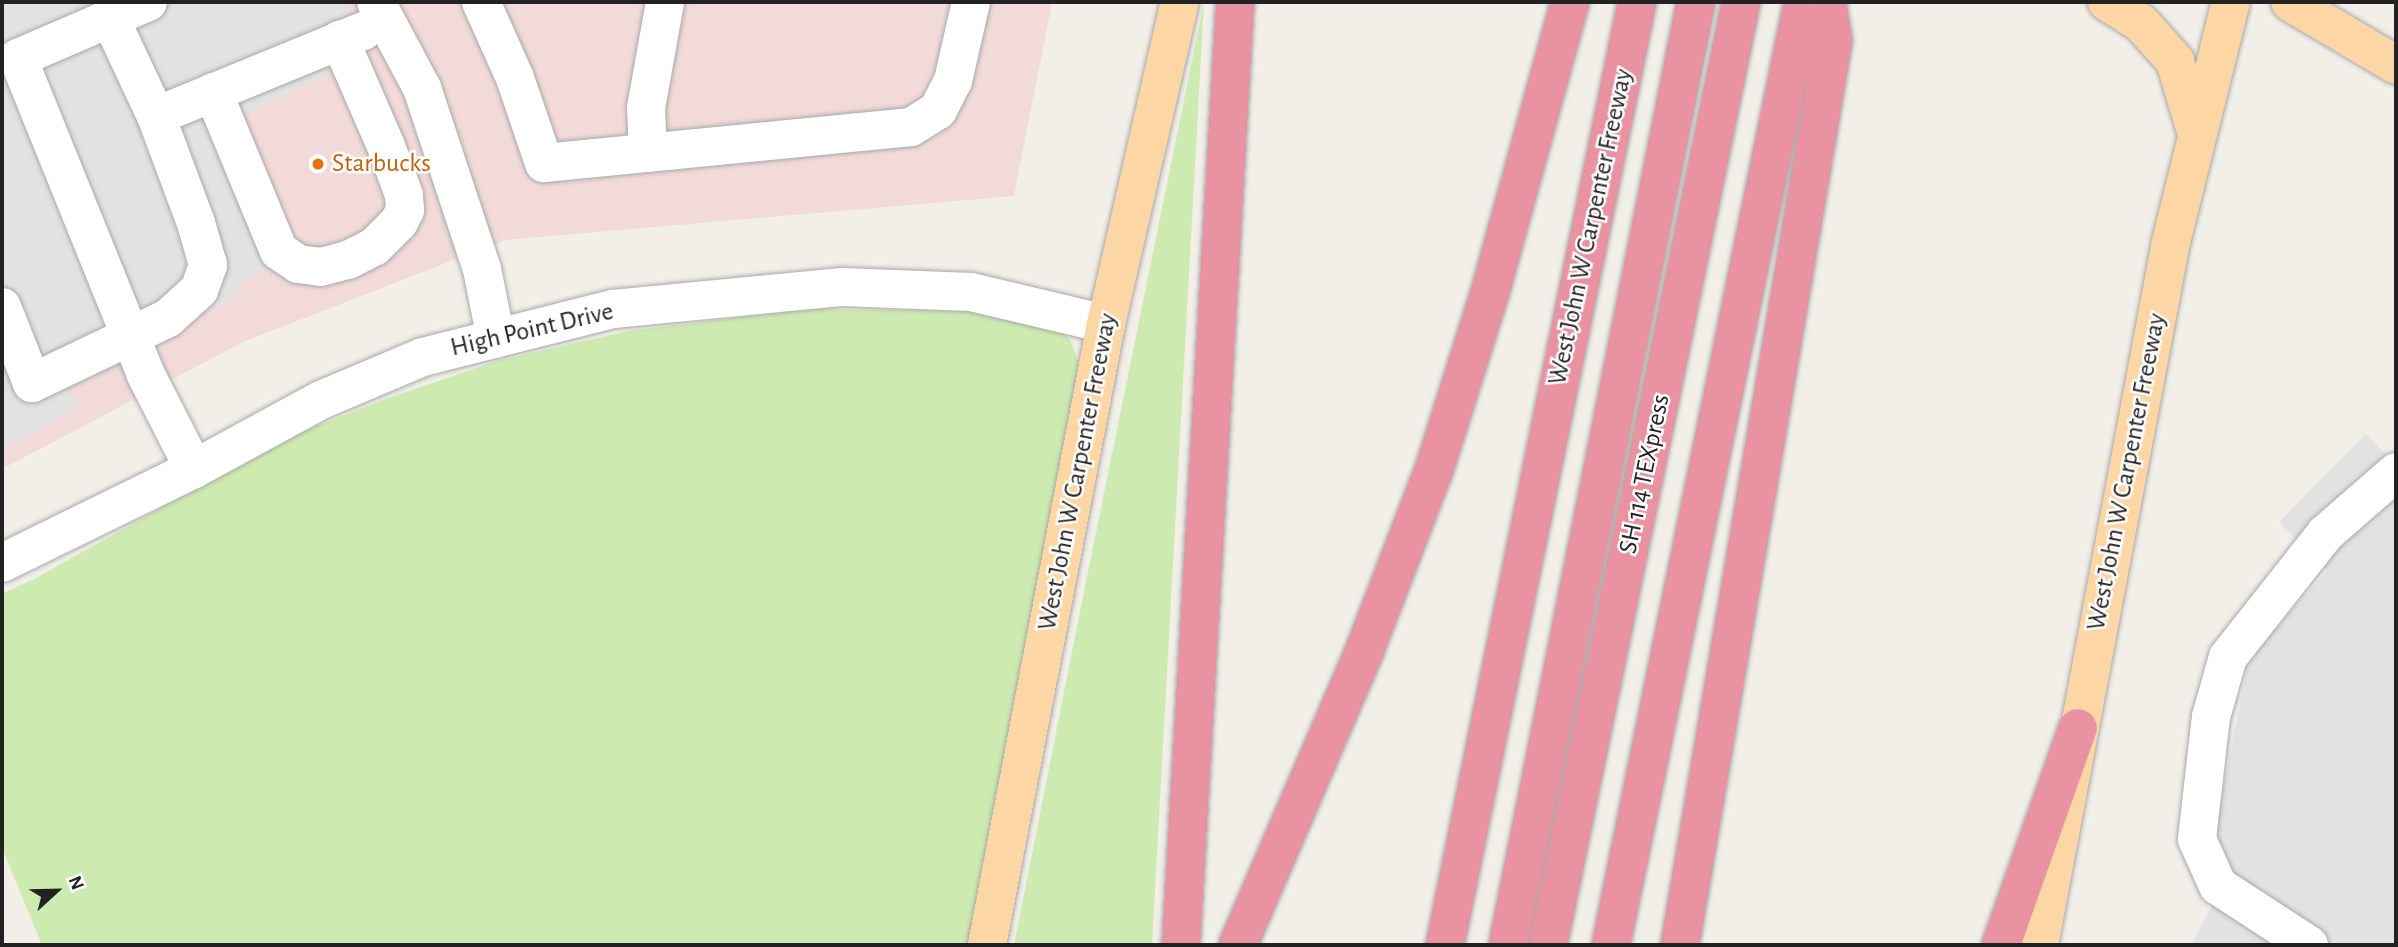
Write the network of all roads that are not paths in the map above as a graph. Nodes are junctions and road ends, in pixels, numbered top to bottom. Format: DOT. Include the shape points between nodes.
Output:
graph roads {
  1 [pos="148,2"];
  2 [pos="481,2"];
  3 [pos="665,2"];
  4 [pos="971,2"];
  5 [pos="1180,2"];
  6 [pos="1235,2"];
  7 [pos="1570,2"];
  8 [pos="1637,2"];
  9 [pos="1696,2"];
  10 [pos="1741,2"];
  11 [pos="1803,2"];
  12 [pos="1827,2"];
  13 [pos="2107,2"];
  14 [pos="2231,2"];
  15 [pos="2290,2"];
  16 [pos="2341,2"];
  17 [pos="381,11"];
  18 [pos="110,18"];
  19 [pos="340,40"];
  20 [pos="10,61"];
  21 [pos="2395,64"];
  22 [pos="213,92"];
  23 [pos="156,116"];
  24 [pos="2197,135"];
  25 [pos="648,153"];
  26 [pos="2,307"];
  27 [pos="1107,324"];
  28 [pos="131,337"];
  29 [pos="496,339"];
  30 [pos="17,390"];
  31 [pos="194,469"];
  32 [pos="2396,472"];
  33 [pos="2,563"];
  34 [pos="2078,728"];
  35 [pos="1245,930"];
  36 [pos="2264,933"];
  37 [pos="988,945"];
  38 [pos="1181,945"];
  39 [pos="1445,945"];
  40 [pos="1508,945"];
  41 [pos="1548,945"];
  42 [pos="1611,945"];
  43 [pos="1680,945"];
  44 [pos="2001,945"];
  45 [pos="2039,945"];
  46 [pos="2309,945"];
  1 -- 18 [label="street"];
  2 -- 25 [label="street" via="515,78 544,163"];
  3 -- 25 [label="street" via="646,108"];
  4 -- 25 [label="street" via="953,81 938,110 911,127"];
  5 -- 27 [label="main road, West John W Carpenter Freeway"];
  6 -- 38 [label="highway"];
  7 -- 35 [label="highway" via="1489,296 1434,470 1364,652"];
  8 -- 39 [label="highway, West John W Carpenter Freeway"];
  9 -- 40 [label="highway, SH 114 TEXpress"];
  10 -- 41 [label="highway, SH 114 TEXpress"];
  11 -- 42 [label="highway"];
  12 -- 43 [label="highway" via="1833,41"];
  13 -- 24 [label="main road" via="2141,23 2175,61"];
  14 -- 24 [label="main road, West John W Carpenter Freeway"];
  15 -- 21 [label="main road"];
  16 -- 21 [label="main road"];
  17 -- 19 [label="street"];
  17 -- 29 [label="street" via="422,88 482,270"];
  18 -- 20 [label="street"];
  18 -- 23 [label="street"];
  19 -- 22 [label="street"];
  19 -- 22 [label="street" via="405,202 399,222 374,247 348,260 321,267 298,264 279,251"];
  20 -- 28 [label="street"];
  22 -- 23 [label="street"];
  23 -- 28 [label="street" via="208,265 199,290 168,318"];
  24 -- 34 [label="main road, West John W Carpenter Freeway" via="2171,242"];
  26 -- 30 [label="street"];
  27 -- 29 [label="street, High Point Drive" via="971,292 843,287 613,309"];
  27 -- 37 [label="main road, West John W Carpenter Freeway"];
  28 -- 30 [label="street"];
  28 -- 31 [label="street"];
  29 -- 31 [label="street, High Point Drive" via="423,357 321,400"];
  31 -- 33 [label="street, High Point Drive"];
  32 -- 36 [label="street" via="2325,534 2228,657 2211,717 2197,839 2218,886"];
  34 -- 44 [label="highway"];
  34 -- 45 [label="main road, West John W Carpenter Freeway"];
  36 -- 46 [label="street"];
}
